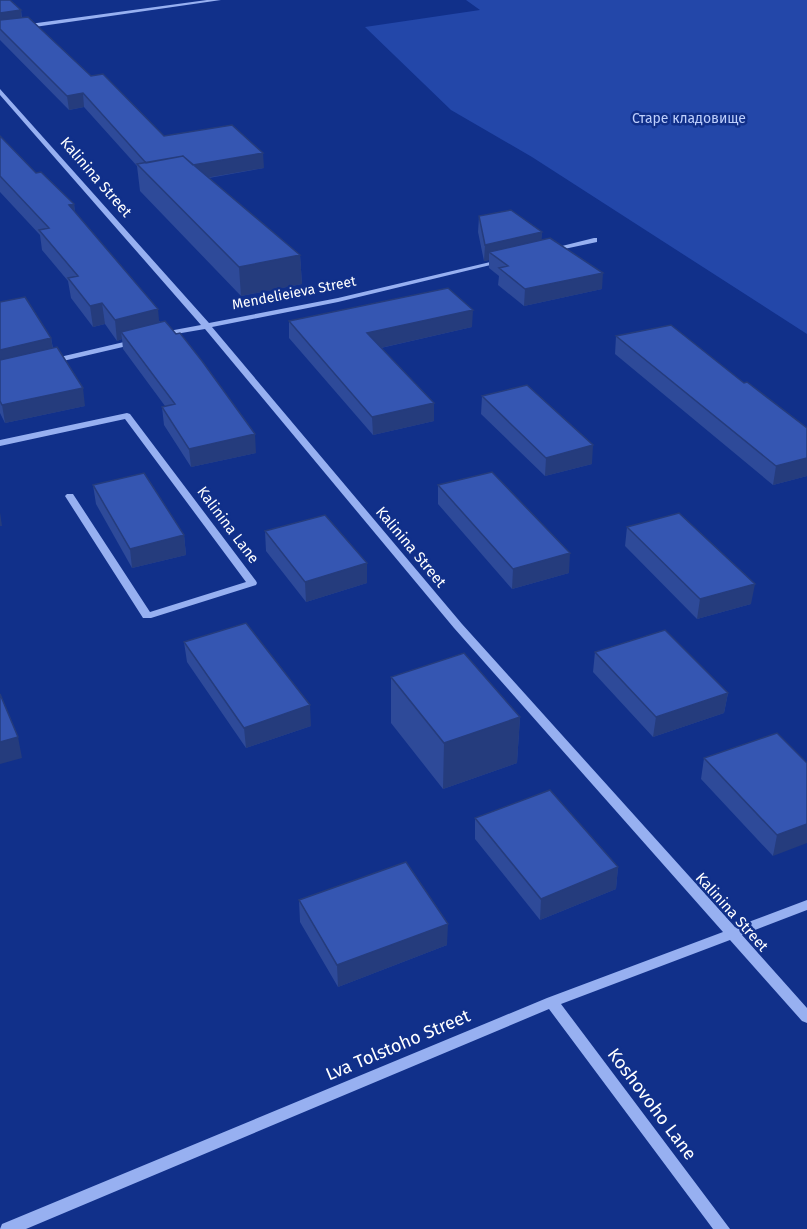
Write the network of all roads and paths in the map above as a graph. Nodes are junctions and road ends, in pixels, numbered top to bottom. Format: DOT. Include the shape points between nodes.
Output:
graph roads {
  1 [pos="218,0"];
  2 [pos="0,30"];
  3 [pos="0,91"];
  4 [pos="594,240"];
  5 [pos="536,254"];
  6 [pos="513,259"];
  7 [pos="205,324"];
  8 [pos="45,363"];
  9 [pos="0,443"];
  10 [pos="70,496"];
  11 [pos="807,904"];
  12 [pos="731,933"];
  13 [pos="552,1002"];
  14 [pos="807,1017"];
  15 [pos="8,1229"];
  16 [pos="722,1229"];
  1 -- 2 [label="street"];
  3 -- 7 [label="street, Kalinina Street"];
  4 -- 5 [label="street"];
  6 -- 7 [label="street, Mendelieieva Street" via="338,300"];
  7 -- 8 [label="street, Mendelieieva Street"];
  7 -- 12 [label="street, Kalinina Street" via="458,626"];
  9 -- 10 [label="street, Kalinina Lane" via="127,416 252,583 147,616"];
  11 -- 12 [label="street, Lva Tolstoho Street"];
  12 -- 13 [label="street, Lva Tolstoho Street"];
  12 -- 14 [label="street, Kalinina Street"];
  13 -- 15 [label="street, Lva Tolstoho Street"];
  13 -- 16 [label="street, Koshovoho Lane"];
}
